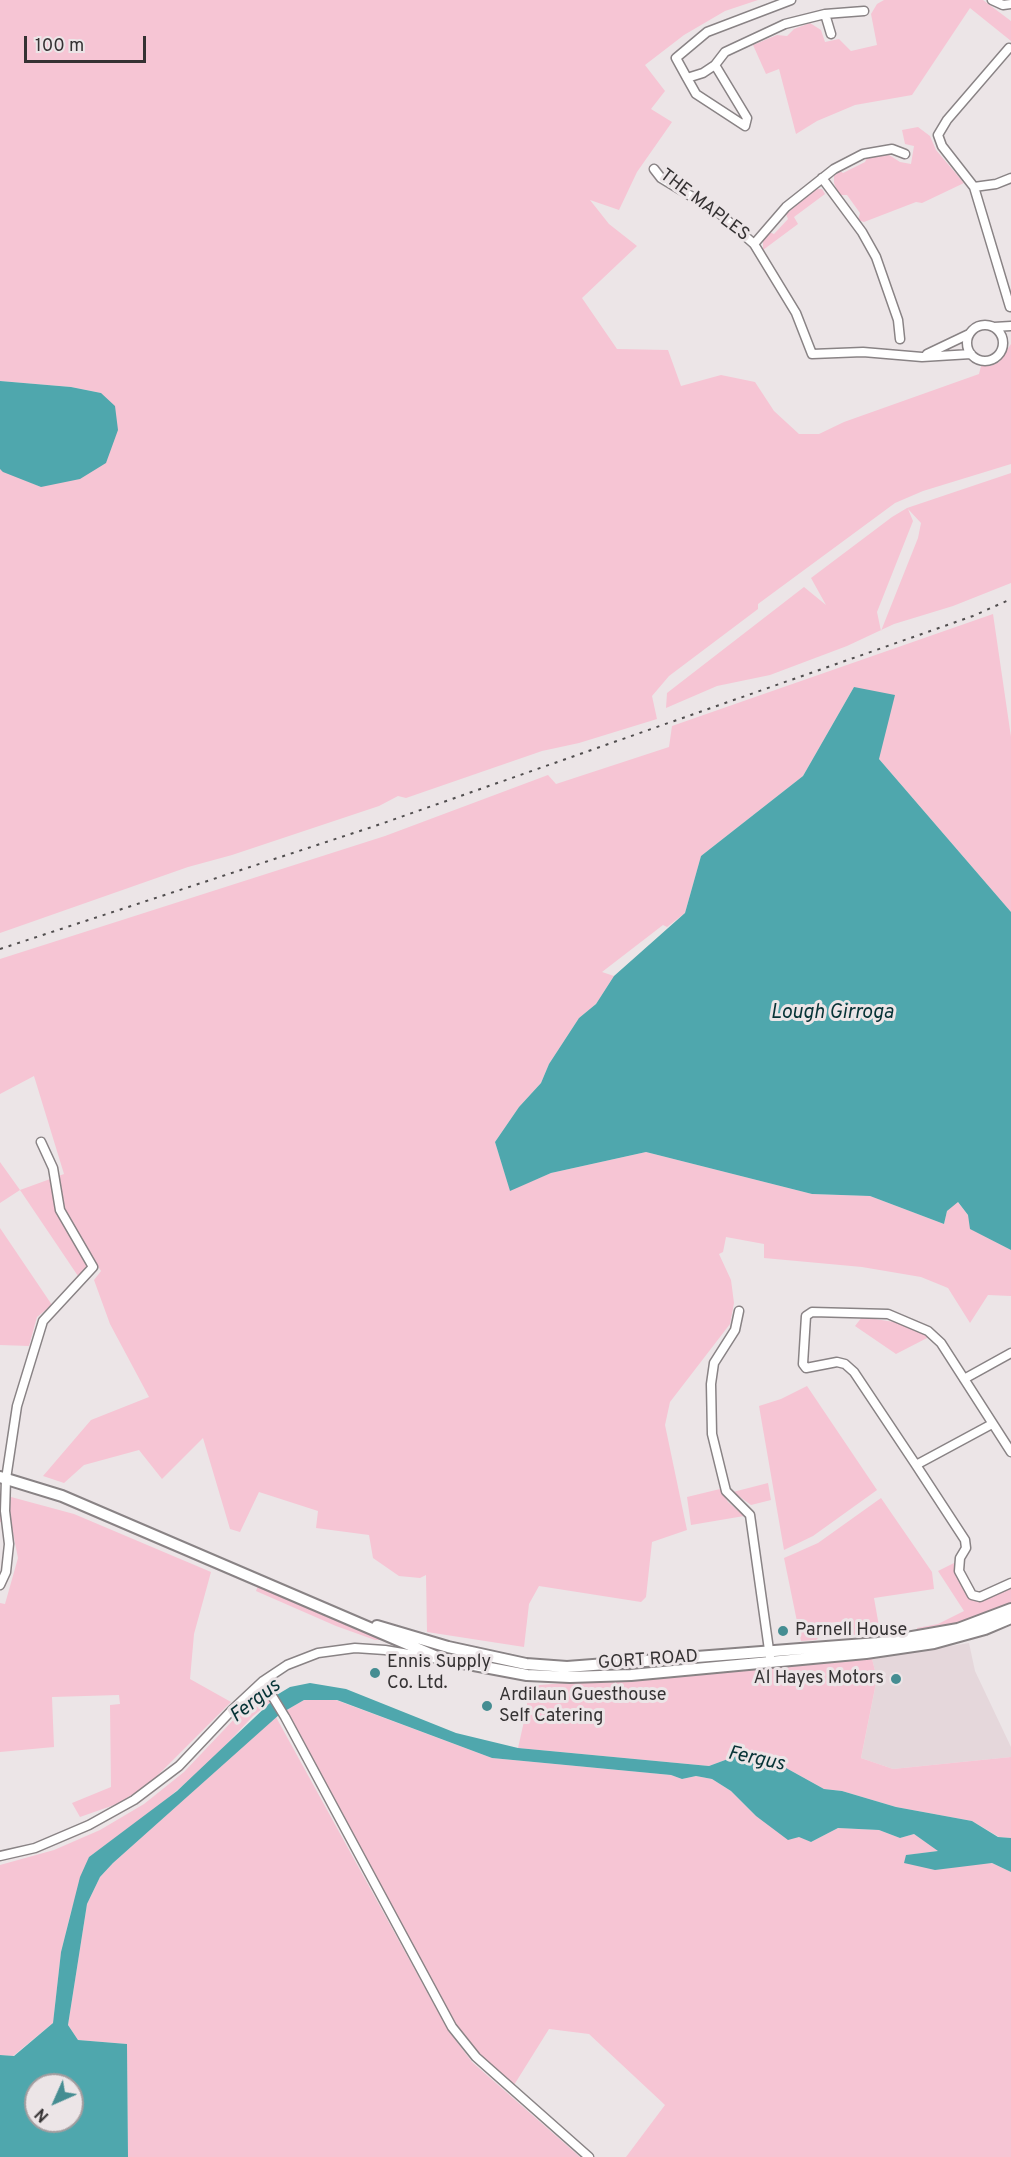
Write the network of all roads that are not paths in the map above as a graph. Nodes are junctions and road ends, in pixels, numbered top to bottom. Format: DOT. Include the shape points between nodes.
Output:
graph roads {
  1 [pos="791,0"];
  2 [pos="992,0"];
  3 [pos="1007,5"];
  4 [pos="864,11"];
  5 [pos="825,14"];
  6 [pos="1011,15"];
  7 [pos="831,34"];
  8 [pos="1009,48"];
  9 [pos="715,64"];
  10 [pos="687,78"];
  11 [pos="905,154"];
  12 [pos="654,169"];
  13 [pos="822,178"];
  14 [pos="1011,178"];
  15 [pos="974,187"];
  16 [pos="754,243"];
  17 [pos="1011,269"];
  18 [pos="1001,272"];
  19 [pos="1010,302"];
  20 [pos="1011,326"];
  21 [pos="994,327"];
  22 [pos="969,334"];
  23 [pos="900,339"];
  24 [pos="1011,339"];
  25 [pos="1003,346"];
  26 [pos="971,354"];
  27 [pos="922,357"];
  28 [pos="41,1142"];
  29 [pos="739,1311"];
  30 [pos="1011,1353"];
  31 [pos="964,1380"];
  32 [pos="992,1424"];
  33 [pos="1011,1452"];
  34 [pos="916,1464"];
  35 [pos="3,1478"];
  36 [pos="1011,1583"];
  37 [pos="0,1585"];
  38 [pos="1011,1609"];
  39 [pos="1011,1618"];
  40 [pos="391,1635"];
  41 [pos="385,1650"];
  42 [pos="770,1658"];
  43 [pos="442,1659"];
  44 [pos="263,1682"];
  45 [pos="0,1856"];
  46 [pos="589,2157"];
  1 -- 10 [label="street" via="707,32 676,58"];
  2 -- 3 [label="street"];
  3 -- 6 [label="street"];
  4 -- 5 [label="street"];
  5 -- 7 [label="street"];
  5 -- 9 [label="street" via="785,24 725,52"];
  8 -- 15 [label="street" via="946,120 938,135"];
  9 -- 10 [label="street"];
  9 -- 10 [label="street" via="747,118 745,126 696,94"];
  11 -- 13 [label="street, THE MAPLES" via="892,149 863,154"];
  12 -- 16 [label="street, THE MAPLES" via="661,178 719,213"];
  13 -- 16 [label="street, THE MAPLES" via="786,207"];
  13 -- 23 [label="street" via="876,257 898,320"];
  14 -- 15 [label="street"];
  15 -- 18 [label="street"];
  16 -- 27 [label="street, THE MAPLES" via="796,313 812,354 863,352"];
  17 -- 18 [label="street"];
  18 -- 19 [label="street"];
  20 -- 21 [label="street"];
  21 -- 22 [label="street" via="977,327"];
  21 -- 25 [label="street"];
  22 -- 26 [label="street" via="967,345"];
  22 -- 27 [label="street"];
  24 -- 25 [label="street"];
  25 -- 26 [label="street" via="992,359 981,360"];
  26 -- 27 [label="street, THE MAPLES"];
  28 -- 35 [label="street" via="52,1168 60,1210 93,1267 43,1321 17,1406"];
  29 -- 42 [label="street" via="735,1330 714,1363 712,1434 726,1491 750,1515"];
  30 -- 31 [label="street"];
  31 -- 32 [label="street"];
  31 -- 34 [label="street" via="941,1343 911,1321 861,1311 820,1310 806,1316 803,1364 807,1368 837,1362 854,1372"];
  32 -- 33 [label="street"];
  32 -- 34 [label="street"];
  34 -- 36 [label="street" via="965,1540 958,1571 972,1595 980,1597"];
  35 -- 37 [label="street" via="9,1544 6,1572"];
  35 -- 40 [label="main road, GORT ROAD" via="62,1496"];
  38 -- 42 [label="main road, GORT ROAD" via="958,1629"];
  39 -- 42 [label="main road" via="934,1643 866,1653"];
  40 -- 41 [label="street"];
  40 -- 42 [label="main road, GORT ROAD" via="526,1664 567,1667"];
  40 -- 43 [label="main road"];
  41 -- 43 [label="street"];
  41 -- 44 [label="street" via="355,1648 318,1653 287,1665"];
  42 -- 43 [label="main road" via="631,1675 570,1677 527,1676"];
  44 -- 45 [label="street" via="179,1766 134,1800 46,1843"];
  44 -- 46 [label="street" via="452,2027 476,2057"];
}
